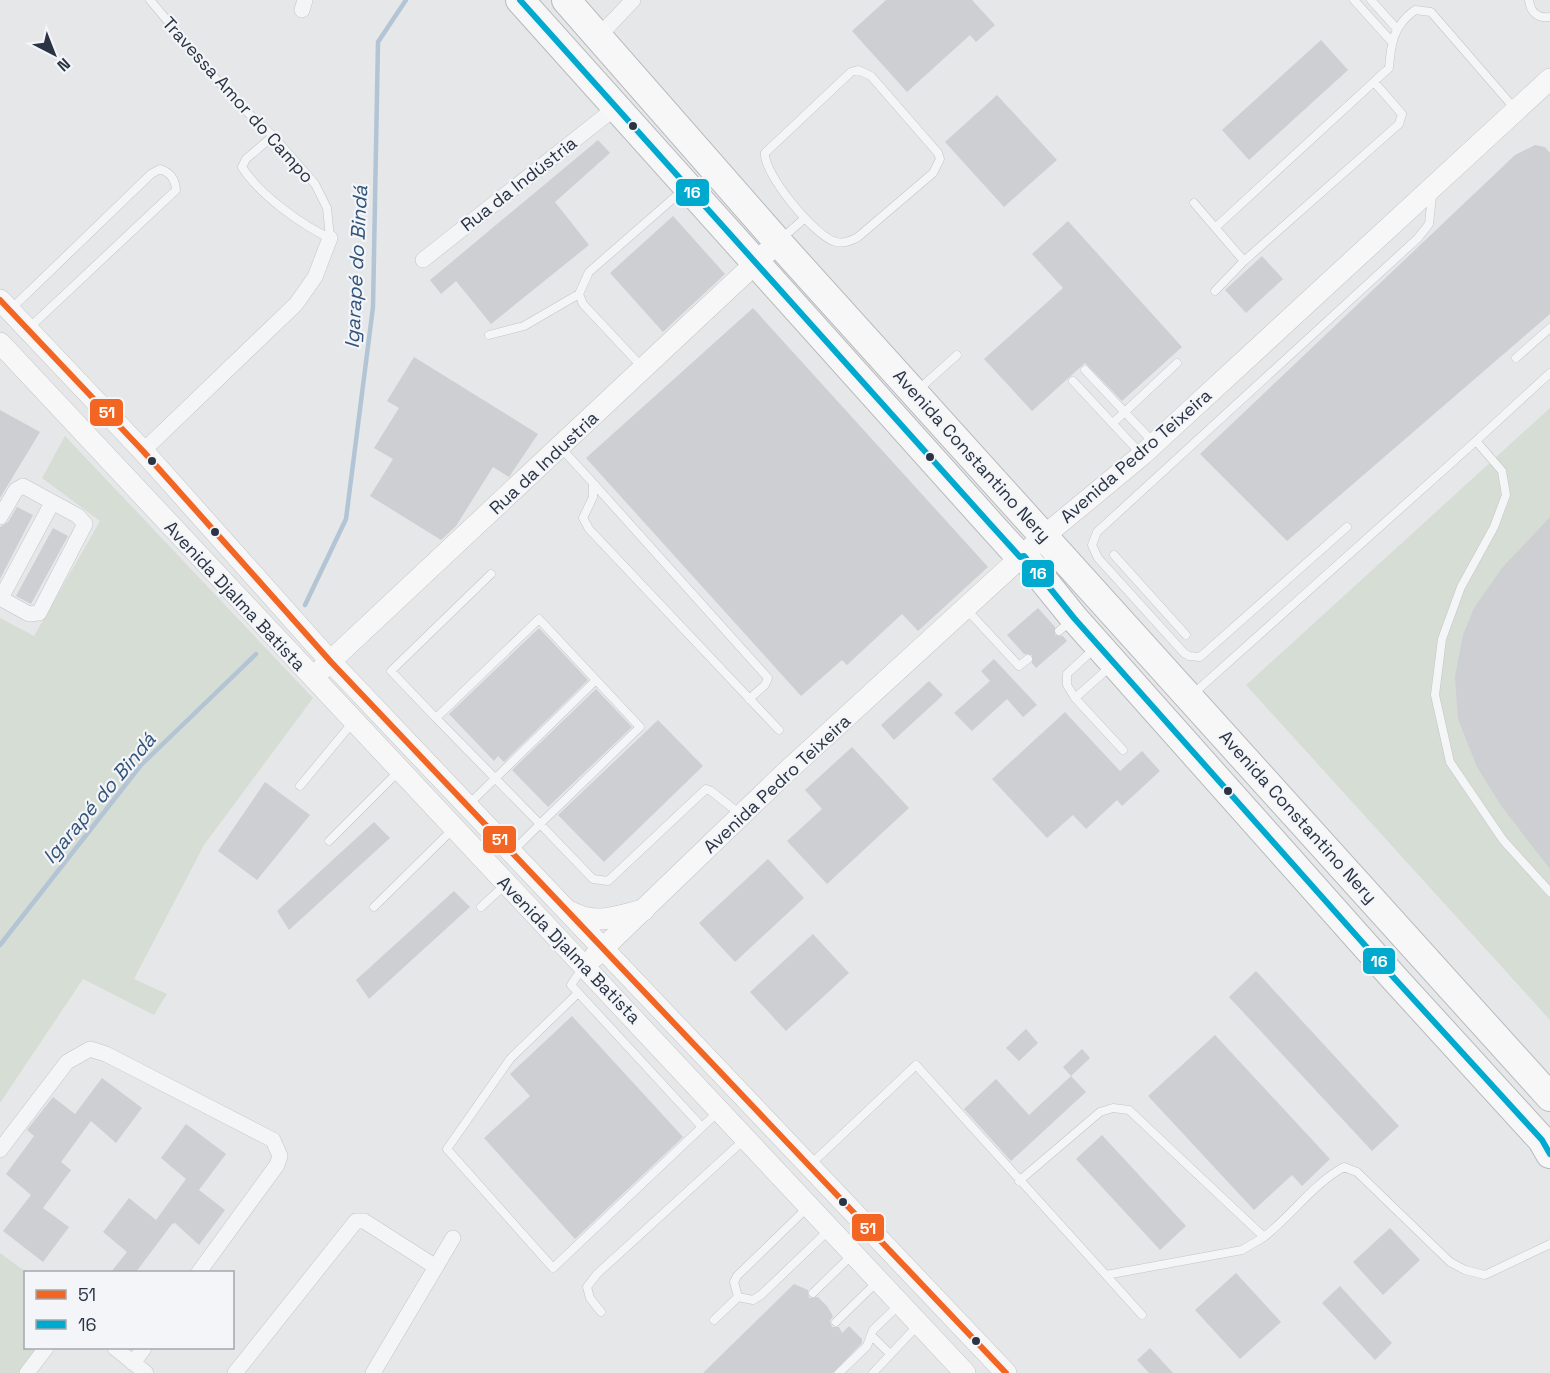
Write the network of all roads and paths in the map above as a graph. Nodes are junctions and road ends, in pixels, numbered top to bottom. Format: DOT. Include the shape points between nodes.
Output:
graph roads {
  1 [pos="150,0"];
  2 [pos="520,0"];
  3 [pos="633,0"];
  4 [pos="1354,0"];
  5 [pos="1371,0"];
  6 [pos="1529,0"];
  7 [pos="574,3"];
  8 [pos="1550,17"];
  9 [pos="1397,29"];
  10 [pos="598,37"];
  11 [pos="1391,41"];
  12 [pos="1375,83"];
  13 [pos="1548,86"];
  14 [pos="615,108"];
  15 [pos="1516,111"];
  16 [pos="273,136"];
  17 [pos="686,187"];
  18 [pos="1433,187"];
  19 [pos="1194,203"];
  20 [pos="805,219"];
  21 [pos="1216,227"];
  22 [pos="330,238"];
  23 [pos="778,242"];
  24 [pos="423,260"];
  25 [pos="1244,261"];
  26 [pos="756,264"];
  27 [pos="1215,291"];
  28 [pos="579,294"];
  29 [pos="3,313"];
  30 [pos="1550,328"];
  31 [pos="28,329"];
  32 [pos="489,334"];
  33 [pos="0,343"];
  34 [pos="957,356"];
  35 [pos="1516,358"];
  36 [pos="1177,363"];
  37 [pos="644,369"];
  38 [pos="1085,370"];
  39 [pos="1550,372"];
  40 [pos="1073,381"];
  41 [pos="915,393"];
  42 [pos="1124,412"];
  43 [pos="1113,423"];
  44 [pos="1476,441"];
  45 [pos="561,447"];
  46 [pos="1148,449"];
  47 [pos="143,451"];
  48 [pos="593,483"];
  49 [pos="52,503"];
  50 [pos="0,517"];
  51 [pos="1347,527"];
  52 [pos="1044,536"];
  53 [pos="1114,555"];
  54 [pos="1024,556"];
  55 [pos="491,574"];
  56 [pos="1,598"];
  57 [pos="966,608"];
  58 [pos="1186,634"];
  59 [pos="1106,654"];
  60 [pos="1028,659"];
  61 [pos="331,662"];
  62 [pos="312,678"];
  63 [pos="596,680"];
  64 [pos="1189,697"];
  65 [pos="1076,698"];
  66 [pos="749,699"];
  67 [pos="436,718"];
  68 [pos="353,722"];
  69 [pos="778,730"];
  70 [pos="1123,750"];
  71 [pos="399,771"];
  72 [pos="495,778"];
  73 [pos="300,786"];
  74 [pos="468,805"];
  75 [pos="742,815"];
  76 [pos="540,824"];
  77 [pos="453,829"];
  78 [pos="329,841"];
  79 [pos="512,852"];
  80 [pos="506,884"];
  81 [pos="1550,892"];
  82 [pos="374,907"];
  83 [pos="481,907"];
  84 [pos="566,910"];
  85 [pos="645,910"];
  86 [pos="603,949"];
  87 [pos="584,965"];
  88 [pos="578,993"];
  89 [pos="1550,1097"];
  90 [pos="720,1110"];
  91 [pos="702,1127"];
  92 [pos="746,1138"];
  93 [pos="1547,1148"];
  94 [pos="0,1150"];
  95 [pos="810,1165"];
  96 [pos="1019,1181"];
  97 [pos="809,1206"];
  98 [pos="830,1229"];
  99 [pos="1264,1237"];
  100 [pos="453,1238"];
  101 [pos="1550,1244"];
  102 [pos="853,1254"];
  103 [pos="436,1267"];
  104 [pos="200,1271"];
  105 [pos="1106,1275"];
  106 [pos="878,1280"];
  107 [pos="813,1293"];
  108 [pos="738,1297"];
  109 [pos="900,1304"];
  110 [pos="602,1312"];
  111 [pos="1142,1315"];
  112 [pos="714,1320"];
  113 [pos="836,1322"];
  114 [pos="919,1324"];
  115 [pos="871,1335"];
  116 [pos="45,1349"];
  117 [pos="116,1349"];
  118 [pos="143,1349"];
  119 [pos="890,1354"];
  120 [pos="133,1363"];
  121 [pos="27,1373"];
  122 [pos="146,1373"];
  123 [pos="235,1373"];
  124 [pos="373,1373"];
  125 [pos="839,1373"];
  126 [pos="873,1373"];
  127 [pos="965,1373"];
  128 [pos="1006,1373"];
  1 -- 16 [label="lane, Travessa Amor do Campo" via="232,98"];
  2 -- 14 [label="highway, Avenida Constantino Nery"];
  3 -- 10 [label="street"];
  4 -- 11 [label="lane"];
  5 -- 9 [label="lane"];
  6 -- 8 [label="lane" via="1537,15"];
  7 -- 10 [label="highway, Avenida Constantino Nery"];
  9 -- 11 [label="lane"];
  9 -- 15 [label="lane" via="1400,21 1414,10 1431,12"];
  10 -- 23 [label="highway, Avenida Constantino Nery"];
  11 -- 12 [label="lane" via="1389,68"];
  12 -- 21 [label="lane"];
  12 -- 25 [label="lane" via="1402,114 1399,123"];
  13 -- 15 [label="main road, Avenida Pedro Teixeira"];
  14 -- 17 [label="highway, Avenida Constantino Nery"];
  14 -- 24 [label="street, Rua da Indústria"];
  15 -- 18 [label="main road, Avenida Pedro Teixeira"];
  16 -- 22 [label="lane, Travessa Amor do Campo" via="315,184 327,208"];
  16 -- 22 [label="lane" via="242,167 288,213"];
  17 -- 26 [label="highway, Avenida Constantino Nery"];
  17 -- 28 [label="lane" via="589,272"];
  18 -- 46 [label="main road, Avenida Pedro Teixeira"];
  18 -- 51 [label="lane" via="1429,224 1419,238 1097,532 1092,545 1112,574 1194,658 1207,654"];
  19 -- 21 [label="lane"];
  20 -- 20 [label="lane" via="766,166 765,153 851,72 864,71 938,153 937,166 851,241 835,242"];
  20 -- 23 [label="lane"];
  21 -- 25 [label="lane"];
  22 -- 47 [label="street, Travessa Amor do Campo" via="315,277 296,304"];
  23 -- 26 [label="main road, Rua da Industria"];
  23 -- 41 [label="highway, Avenida Constantino Nery"];
  25 -- 27 [label="lane"];
  26 -- 37 [label="main road, Rua da Industria"];
  26 -- 54 [label="highway, Avenida Constantino Nery" via="1020,557"];
  28 -- 32 [label="lane" via="524,327"];
  28 -- 37 [label="lane" via="583,304"];
  29 -- 31 [label="main road, Avenida Djalma Batista"];
  29 -- 31 [label="lane" via="151,174 160,169 168,172 177,190"];
  30 -- 35 [label="lane"];
  31 -- 47 [label="main road, Avenida Djalma Batista"];
  33 -- 62 [label="main road, Avenida Djalma Batista"];
  34 -- 41 [label="lane"];
  36 -- 42 [label="lane"];
  37 -- 45 [label="main road, Rua da Industria"];
  38 -- 42 [label="lane"];
  39 -- 44 [label="lane"];
  40 -- 43 [label="lane"];
  41 -- 52 [label="highway, Avenida Constantino Nery"];
  42 -- 43 [label="lane"];
  42 -- 46 [label="lane"];
  43 -- 46 [label="lane"];
  44 -- 64 [label="lane"];
  44 -- 81 [label="lane" via="1502,471 1506,495 1494,527 1461,587 1442,639 1435,695 1450,762 1503,840"];
  45 -- 48 [label="lane"];
  45 -- 61 [label="main road, Rua da Industria"];
  46 -- 52 [label="main road, Avenida Pedro Teixeira"];
  47 -- 61 [label="main road, Avenida Djalma Batista"];
  48 -- 66 [label="lane" via="593,497 583,518 589,529"];
  48 -- 66 [label="lane" via="768,678"];
  49 -- 50 [label="street" via="27,487 16,490"];
  49 -- 56 [label="street"];
  49 -- 56 [label="street" via="78,516 84,527 43,608 39,613 29,614"];
  52 -- 54 [label="main road, Avenida Pedro Teixeira"];
  52 -- 64 [label="highway, Avenida Constantino Nery"];
  53 -- 58 [label="lane"];
  54 -- 57 [label="main road, Avenida Pedro Teixeira"];
  54 -- 59 [label="highway, Avenida Constantino Nery" via="1066,625"];
  55 -- 67 [label="lane" via="392,670"];
  57 -- 60 [label="lane" via="1019,666"];
  57 -- 75 [label="main road, Avenida Pedro Teixeira"];
  59 -- 65 [label="lane"];
  59 -- 65 [label="lane" via="1067,674 1067,685"];
  59 -- 93 [label="highway, Avenida Constantino Nery"];
  61 -- 62 [label="main road, Rua da Industria"];
  61 -- 74 [label="main road, Avenida Djalma Batista"];
  62 -- 68 [label="main road, Avenida Djalma Batista"];
  63 -- 67 [label="lane" via="539,619"];
  63 -- 72 [label="lane"];
  63 -- 76 [label="lane" via="640,727"];
  64 -- 89 [label="highway, Avenida Constantino Nery"];
  65 -- 70 [label="lane"];
  66 -- 69 [label="lane"];
  67 -- 72 [label="lane"];
  68 -- 71 [label="main road, Avenida Djalma Batista"];
  68 -- 73 [label="lane"];
  71 -- 77 [label="main road, Avenida Djalma Batista"];
  71 -- 78 [label="lane"];
  72 -- 74 [label="lane"];
  72 -- 76 [label="lane"];
  74 -- 79 [label="main road, Avenida Djalma Batista"];
  75 -- 76 [label="lane" via="706,789 608,881 601,882 593,879"];
  75 -- 85 [label="main road, Avenida Pedro Teixeira"];
  76 -- 79 [label="lane"];
  77 -- 80 [label="main road, Avenida Djalma Batista"];
  77 -- 82 [label="lane"];
  79 -- 84 [label="main road, Avenida Djalma Batista"];
  80 -- 83 [label="lane"];
  80 -- 87 [label="main road, Avenida Djalma Batista"];
  84 -- 85 [label="main road" via="585,920 599,921"];
  84 -- 86 [label="main road, Avenida Djalma Batista"];
  85 -- 86 [label="main road, Avenida Pedro Teixeira"];
  86 -- 87 [label="main road, Avenida Pedro Teixeira"];
  86 -- 95 [label="main road, Avenida Djalma Batista"];
  87 -- 88 [label="lane" via="571,985"];
  87 -- 90 [label="main road, Avenida Djalma Batista"];
  88 -- 91 [label="lane"];
  88 -- 91 [label="lane" via="510,1059 447,1149 553,1268"];
  90 -- 91 [label="lane"];
  90 -- 92 [label="main road, Avenida Djalma Batista"];
  92 -- 97 [label="main road, Avenida Djalma Batista"];
  92 -- 110 [label="lane" via="597,1274 587,1287 590,1298"];
  94 -- 104 [label="street" via="67,1062 90,1049 273,1140 280,1156 278,1165"];
  95 -- 96 [label="lane" via="916,1065"];
  95 -- 128 [label="main road, Avenida Djalma Batista"];
  96 -- 99 [label="lane" via="1100,1112 1113,1108 1130,1110"];
  96 -- 105 [label="lane"];
  97 -- 98 [label="main road, Avenida Djalma Batista"];
  97 -- 108 [label="lane" via="737,1276 734,1282"];
  98 -- 102 [label="main road, Avenida Djalma Batista"];
  98 -- 108 [label="lane" via="760,1296 753,1300"];
  99 -- 101 [label="lane" via="1330,1174 1344,1167 1357,1172 1450,1262 1465,1270 1485,1275"];
  99 -- 105 [label="lane" via="1242,1250"];
  100 -- 103 [label="street"];
  102 -- 106 [label="main road, Avenida Djalma Batista"];
  102 -- 107 [label="lane"];
  103 -- 123 [label="street" via="360,1219 351,1225"];
  103 -- 124 [label="street"];
  105 -- 111 [label="lane"];
  106 -- 109 [label="main road, Avenida Djalma Batista"];
  106 -- 113 [label="lane"];
  108 -- 112 [label="lane"];
  109 -- 114 [label="main road, Avenida Djalma Batista"];
  109 -- 115 [label="lane"];
  114 -- 119 [label="lane"];
  114 -- 127 [label="main road, Avenida Djalma Batista"];
  115 -- 119 [label="lane"];
  115 -- 125 [label="lane" via="867,1346"];
  116 -- 121 [label="street"];
  117 -- 120 [label="street"];
  118 -- 120 [label="street"];
  119 -- 126 [label="lane"];
  120 -- 122 [label="street"];
}
